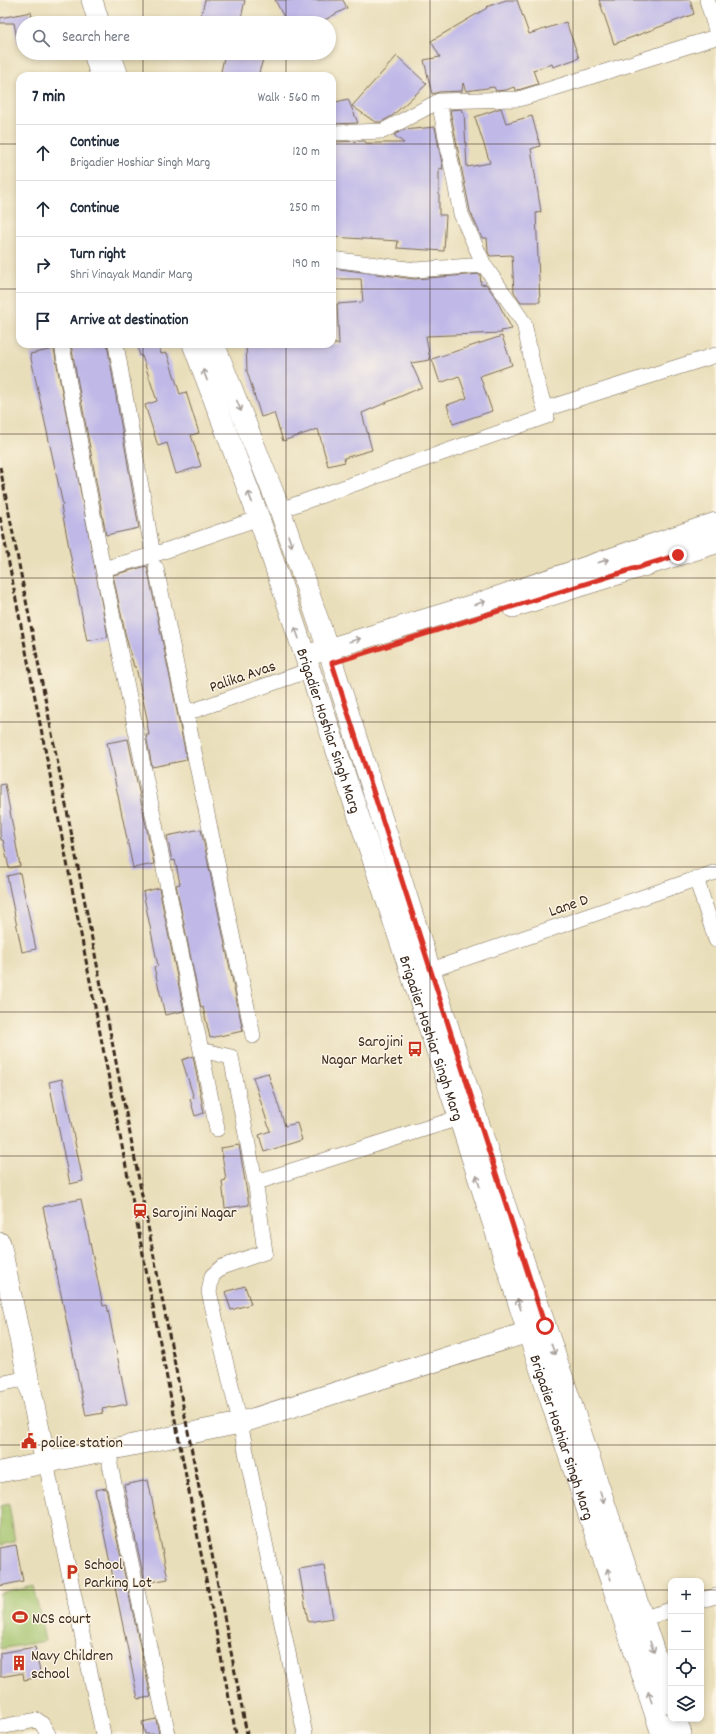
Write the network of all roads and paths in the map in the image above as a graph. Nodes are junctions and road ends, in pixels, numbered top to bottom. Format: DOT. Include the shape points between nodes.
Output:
graph roads {
  1 [pos="707,0"];
  2 [pos="716,30"];
  3 [pos="716,37"];
  4 [pos="96,60"];
  5 [pos="112,60"];
  6 [pos="100,72"];
  7 [pos="117,72"];
  8 [pos="439,101"];
  9 [pos="336,132"];
  10 [pos="336,260"];
  11 [pos="484,265"];
  12 [pos="63,348"];
  13 [pos="117,348"];
  14 [pos="194,348"];
  15 [pos="216,348"];
  16 [pos="716,355"];
  17 [pos="545,409"];
  18 [pos="280,510"];
  19 [pos="258,518"];
  20 [pos="716,523"];
  21 [pos="716,542"];
  22 [pos="154,562"];
  23 [pos="103,569"];
  24 [pos="330,656"];
  25 [pos="307,663"];
  26 [pos="187,713"];
  27 [pos="716,872"];
  28 [pos="696,878"];
  29 [pos="716,940"];
  30 [pos="431,970"];
  31 [pos="253,1036"];
  32 [pos="201,1050"];
  33 [pos="468,1115"];
  34 [pos="217,1129"];
  35 [pos="256,1186"];
  36 [pos="0,1243"];
  37 [pos="6,1299"];
  38 [pos="536,1329"];
  39 [pos="28,1378"];
  40 [pos="0,1384"];
  41 [pos="240,1423"];
  42 [pos="111,1448"];
  43 [pos="46,1463"];
  44 [pos="0,1472"];
  45 [pos="716,1596"];
  46 [pos="704,1599"];
  47 [pos="668,1611"];
  48 [pos="634,1621"];
  49 [pos="668,1696"];
  50 [pos="677,1722"];
  51 [pos="0,1727"];
  52 [pos="48,1734"];
  53 [pos="103,1734"];
  54 [pos="168,1734"];
  55 [pos="305,1734"];
  56 [pos="662,1734"];
  57 [pos="681,1734"];
  1 -- 2 [label="street"];
  3 -- 8 [label="street" via="519,99"];
  4 -- 6 [label="street"];
  5 -- 7 [label="street"];
  8 -- 9 [label="street" via="384,131"];
  8 -- 11 [label="street" via="461,214"];
  10 -- 11 [label="street" via="415,270"];
  11 -- 17 [label="street" via="524,323"];
  12 -- 23 [label="street"];
  13 -- 22 [label="street"];
  19 -- 14 [label="street, Brigadier Hoshiar Singh Marg, one-way"];
  15 -- 18 [label="street, one-way"];
  16 -- 17 [label="street"];
  17 -- 18 [label="street" via="547,416"];
  18 -- 24 [label="street, one-way"];
  19 -- 22 [label="street"];
  25 -- 19 [label="street, Brigadier Hoshiar Singh Marg, one-way"];
  24 -- 20 [label="street, one-way"];
  21 -- 24 [label="street"];
  22 -- 23 [label="street"];
  22 -- 26 [label="street"];
  23 -- 32 [label="street"];
  24 -- 25 [label="street"];
  24 -- 30 [label="street"];
  25 -- 26 [label="street, Palika Avas"];
  25 -- 33 [label="street, Brigadier Hoshiar Singh Marg"];
  26 -- 31 [label="street"];
  27 -- 28 [label="street, Lane D"];
  28 -- 29 [label="street"];
  28 -- 30 [label="street, Lane D"];
  30 -- 33 [label="street"];
  32 -- 34 [label="street"];
  32 -- 35 [label="street" via="231,1057"];
  33 -- 35 [label="street" via="260,1181"];
  33 -- 38 [label="street, Brigadier Hoshiar Singh Marg"];
  35 -- 41 [label="street" via="264,1252 222,1267 212,1276 209,1292"];
  36 -- 37 [label="street"];
  37 -- 39 [label="street"];
  38 -- 41 [label="street"];
  38 -- 48 [label="street, Brigadier Hoshiar Singh Marg"];
  39 -- 40 [label="street"];
  39 -- 43 [label="street"];
  41 -- 42 [label="street"];
  41 -- 55 [label="street"];
  42 -- 43 [label="street"];
  42 -- 54 [label="street" via="110,1465"];
  43 -- 44 [label="street"];
  43 -- 53 [label="street"];
  45 -- 46 [label="street"];
  47 -- 48 [label="street"];
  48 -- 49 [label="street, Brigadier Hoshiar Singh Marg, one-way"];
  56 -- 48 [label="street, Brigadier Hoshiar Singh Marg, one-way"];
  50 -- 57 [label="street"];
  51 -- 52 [label="street" via="37,1720"];
}
